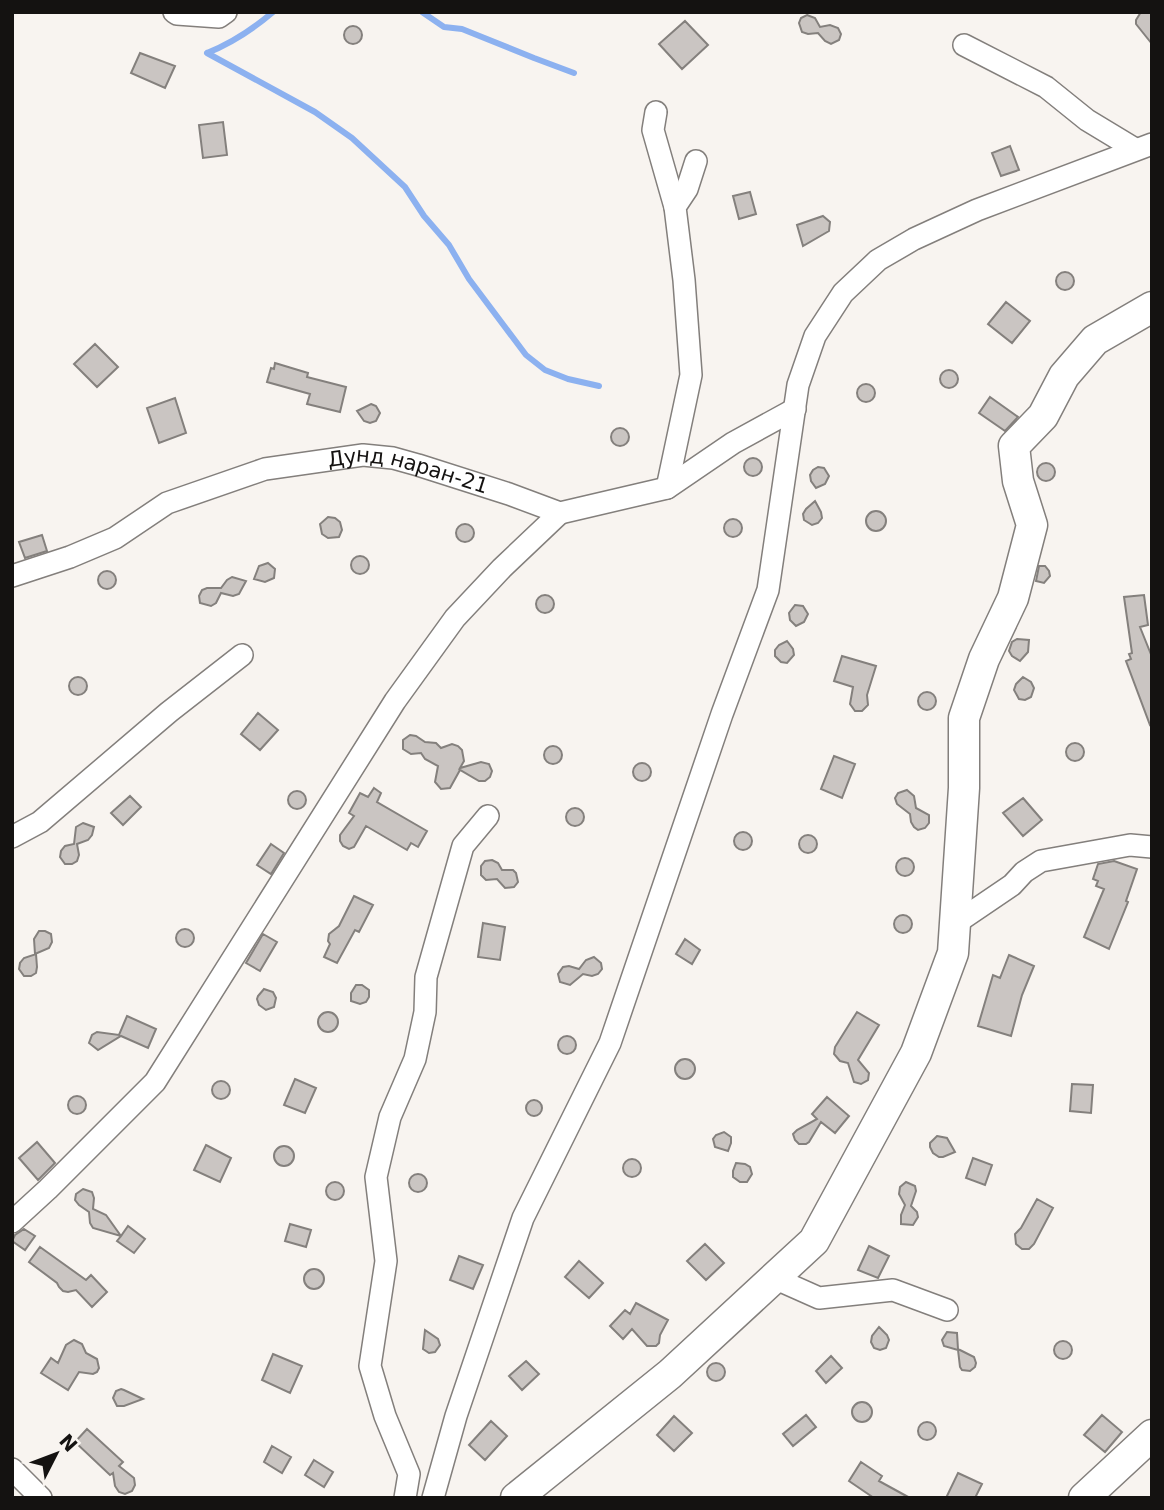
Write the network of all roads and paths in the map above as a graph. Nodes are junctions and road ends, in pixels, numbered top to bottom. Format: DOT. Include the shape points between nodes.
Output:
graph roads {
  1 [pos="226,12"];
  2 [pos="176,13"];
  3 [pos="964,45"];
  4 [pos="656,112"];
  5 [pos="1143,146"];
  6 [pos="696,161"];
  7 [pos="675,206"];
  8 [pos="1152,307"];
  9 [pos="795,409"];
  10 [pos="667,488"];
  11 [pos="560,513"];
  12 [pos="12,576"];
  13 [pos="242,655"];
  14 [pos="488,816"];
  15 [pos="12,837"];
  16 [pos="1152,847"];
  17 [pos="956,923"];
  18 [pos="12,1222"];
  19 [pos="774,1278"];
  20 [pos="947,1310"];
  21 [pos="1152,1435"];
  22 [pos="12,1469"];
  23 [pos="41,1498"];
  24 [pos="405,1498"];
  25 [pos="433,1498"];
  26 [pos="516,1498"];
  27 [pos="1084,1498"];
  1 -- 2 [label="street" via="219,17"];
  3 -- 5 [label="street" via="1046,87 1087,120"];
  4 -- 7 [label="street" via="653,130"];
  5 -- 9 [label="street" via="977,210 878,260 843,293 815,336"];
  6 -- 7 [label="street" via="687,189"];
  7 -- 10 [label="street" via="691,375"];
  8 -- 17 [label="street" via="1095,340 1064,376 1043,416 1014,446 1018,481 1032,525 1013,598 964,718"];
  9 -- 10 [label="street" via="733,443"];
  9 -- 25 [label="street" via="768,590 610,1043 523,1218"];
  10 -- 11 [label="street"];
  11 -- 12 [label="street, Дунд наран-21" via="418,465 363,455 265,469 167,503 115,538"];
  11 -- 18 [label="street" via="455,618 395,701 155,1082"];
  13 -- 15 [label="street" via="40,822"];
  14 -- 24 [label="street" via="463,846 426,977 425,1012 415,1059 390,1117 376,1177 386,1261 370,1366 409,1474"];
  16 -- 17 [label="street" via="1130,845 1041,861"];
  17 -- 19 [label="street" via="953,953 916,1053 814,1241"];
  19 -- 20 [label="street" via="819,1298 893,1290"];
  19 -- 26 [label="street" via="670,1374"];
  21 -- 27 [label="street"];
  22 -- 23 [label="street"];
}
